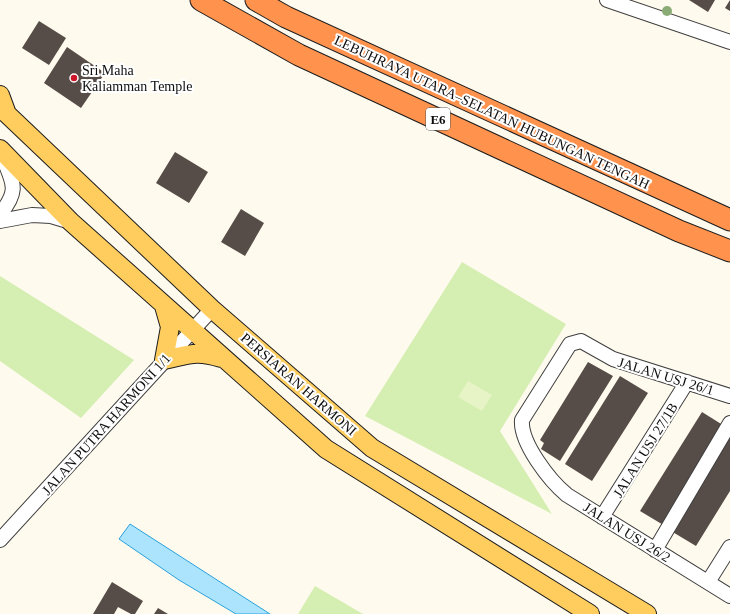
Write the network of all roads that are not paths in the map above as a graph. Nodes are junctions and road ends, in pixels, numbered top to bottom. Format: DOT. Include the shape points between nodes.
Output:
graph roads {
  1 [pos="201,0"];
  2 [pos="256,0"];
  3 [pos="607,0"];
  4 [pos="630,4"];
  5 [pos="730,42"];
  6 [pos="0,95"];
  7 [pos="0,149"];
  8 [pos="0,214"];
  9 [pos="730,220"];
  10 [pos="0,221"];
  11 [pos="71,222"];
  12 [pos="730,251"];
  13 [pos="164,306"];
  14 [pos="212,309"];
  15 [pos="192,330"];
  16 [pos="164,360"];
  17 [pos="227,360"];
  18 [pos="688,382"];
  19 [pos="730,396"];
  20 [pos="730,423"];
  21 [pos="535,456"];
  22 [pos="602,517"];
  23 [pos="1,538"];
  24 [pos="730,548"];
  25 [pos="654,550"];
  26 [pos="708,582"];
  27 [pos="730,596"];
  28 [pos="590,614"];
  29 [pos="647,614"];
  1 -- 12 [label="highway, LEBUHRAYA UTARA–SELATAN HUBUNGAN TENGAH / E6" via="300,55 679,231"];
  2 -- 9 [label="highway, LEBUHRAYA UTARA–SELATAN HUBUNGAN TENGAH / E6" via="286,17"];
  3 -- 4 [label="street"];
  4 -- 5 [label="street"];
  6 -- 14 [label="main road, PERSIARAN HARMONI" via="7,114"];
  7 -- 8 [label="street, PERSIARAN HARMONI" via="12,179 13,194"];
  7 -- 11 [label="main road, PERSIARAN HARMONI"];
  10 -- 11 [label="street" via="32,215 51,216"];
  11 -- 13 [label="main road, PERSIARAN HARMONI"];
  13 -- 15 [label="main road, PERSIARAN HARMONI"];
  13 -- 16 [label="main road" via="170,327"];
  14 -- 15 [label="street, JALAN PUTRA HARMONI 1/1"];
  14 -- 29 [label="main road, PERSIARAN HARMONI" via="372,448"];
  15 -- 16 [label="street, JALAN PUTRA HARMONI 1/1"];
  15 -- 17 [label="main road, PERSIARAN HARMONI"];
  16 -- 17 [label="main road" via="190,353 204,353"];
  16 -- 23 [label="street, JALAN PUTRA HARMONI 1/1"];
  17 -- 28 [label="main road, PERSIARAN HARMONI" via="326,449"];
  18 -- 19 [label="street, JALAN USJ 26/1"];
  18 -- 21 [label="street, JALAN USJ 26/1" via="613,359 581,341 570,344 522,420 521,428"];
  18 -- 22 [label="street, JALAN USJ 27/1B"];
  20 -- 25 [label="street"];
  21 -- 22 [label="street, JALAN USJ 26/2" via="556,486"];
  22 -- 25 [label="street, JALAN USJ 26/2"];
  24 -- 26 [label="street"];
  25 -- 26 [label="street, JALAN USJ 26/2"];
  26 -- 27 [label="street, JALAN USJ 26/2"];
}
